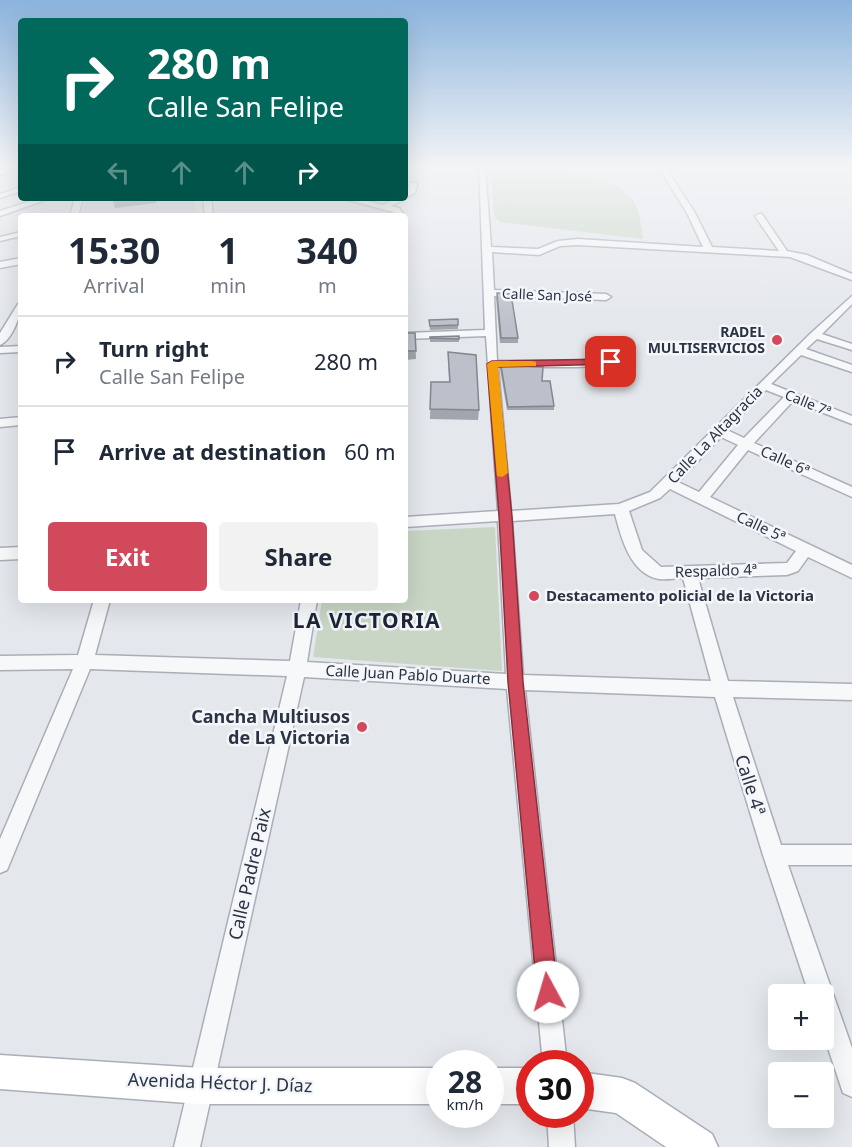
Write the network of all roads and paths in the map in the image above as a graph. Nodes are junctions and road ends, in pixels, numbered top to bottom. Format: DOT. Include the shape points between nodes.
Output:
graph roads {
  1 [pos="485,219"];
  2 [pos="694,219"];
  3 [pos="761,219"];
  4 [pos="18,235"];
  5 [pos="0,239"];
  6 [pos="487,249"];
  7 [pos="709,250"];
  8 [pos="785,254"];
  9 [pos="18,262"];
  10 [pos="0,265"];
  11 [pos="852,277"];
  12 [pos="489,292"];
  13 [pos="606,297"];
  14 [pos="852,299"];
  15 [pos="18,311"];
  16 [pos="491,333"];
  17 [pos="815,335"];
  18 [pos="408,336"];
  19 [pos="0,342"];
  20 [pos="852,347"];
  21 [pos="18,349"];
  22 [pos="0,350"];
  23 [pos="801,351"];
  24 [pos="629,361"];
  25 [pos="492,364"];
  26 [pos="852,369"];
  27 [pos="764,385"];
  28 [pos="791,396"];
  29 [pos="852,420"];
  30 [pos="18,421"];
  31 [pos="0,423"];
  32 [pos="718,431"];
  33 [pos="746,444"];
  34 [pos="669,483"];
  35 [pos="852,492"];
  36 [pos="701,499"];
  37 [pos="621,509"];
  38 [pos="505,516"];
  39 [pos="408,522"];
  40 [pos="806,549"];
  41 [pos="18,553"];
  42 [pos="0,554"];
  43 [pos="852,572"];
  44 [pos="689,573"];
  45 [pos="101,603"];
  46 [pos="308,603"];
  47 [pos="85,660"];
  48 [pos="0,663"];
  49 [pos="297,669"];
  50 [pos="515,682"];
  51 [pos="720,688"];
  52 [pos="852,692"];
  53 [pos="773,855"];
  54 [pos="852,855"];
  55 [pos="0,863"];
  56 [pos="818,984"];
  57 [pos="834,1030"];
  58 [pos="554,1050"];
  59 [pos="0,1072"];
  60 [pos="851,1078"];
  61 [pos="201,1086"];
  62 [pos="426,1086"];
  63 [pos="594,1092"];
  64 [pos="561,1128"];
  65 [pos="188,1147"];
  66 [pos="562,1147"];
  67 [pos="699,1147"];
  1 -- 6 [label="street"];
  2 -- 7 [label="street"];
  3 -- 8 [label="street"];
  4 -- 5 [label="street"];
  6 -- 7 [label="street" via="539,252 558,244 578,242"];
  6 -- 12 [label="street"];
  7 -- 8 [label="street"];
  8 -- 11 [label="street" via="804,257"];
  9 -- 10 [label="street"];
  12 -- 13 [label="street, Calle San José"];
  12 -- 16 [label="street"];
  14 -- 17 [label="street, Calle La Altagracia"];
  15 -- 19 [label="street"];
  16 -- 18 [label="street"];
  16 -- 25 [label="street"];
  17 -- 20 [label="street"];
  17 -- 23 [label="street, Calle La Altagracia"];
  21 -- 22 [label="street"];
  23 -- 26 [label="street"];
  23 -- 27 [label="street, Calle La Altagracia"];
  24 -- 25 [label="street"];
  25 -- 38 [label="street"];
  27 -- 28 [label="street, Calle 7ª"];
  27 -- 32 [label="street, Calle La Altagracia"];
  28 -- 29 [label="street, Calle 7ª"];
  28 -- 33 [label="street"];
  30 -- 31 [label="street"];
  32 -- 33 [label="street, Calle 6ª"];
  32 -- 34 [label="street, Calle La Altagracia"];
  33 -- 35 [label="street, Calle 6ª"];
  33 -- 36 [label="street"];
  34 -- 36 [label="street, Calle 5ª"];
  34 -- 37 [label="street, Calle La Altagracia" via="655,495"];
  36 -- 40 [label="street, Calle 5ª"];
  37 -- 38 [label="street, Calle La Altagracia"];
  37 -- 44 [label="street, Respaldo 4ª" via="634,553 645,566 658,573"];
  38 -- 39 [label="street, Calle La Altagracia"];
  38 -- 50 [label="street"];
  40 -- 43 [label="street, Calle 5ª"];
  40 -- 44 [label="street, Respaldo 4ª" via="790,568"];
  41 -- 42 [label="street"];
  44 -- 51 [label="street, Calle 4ª"];
  45 -- 47 [label="street"];
  46 -- 49 [label="street, Calle Padre Paix"];
  47 -- 48 [label="street, Calle Juan Pablo Duarte"];
  47 -- 49 [label="street, Calle Juan Pablo Duarte"];
  47 -- 55 [label="street"];
  49 -- 50 [label="street, Calle Juan Pablo Duarte"];
  49 -- 61 [label="street, Calle Padre Paix"];
  50 -- 51 [label="street, Calle Juan Pablo Duarte"];
  50 -- 58 [label="street"];
  51 -- 52 [label="street, Calle Juan Pablo Duarte"];
  51 -- 53 [label="street, Calle 4ª"];
  53 -- 54 [label="street"];
  53 -- 56 [label="street, Calle 4ª"];
  57 -- 60 [label="street"];
  59 -- 61 [label="main road, Avenida Héctor J. Díaz"];
  61 -- 62 [label="main road, Avenida Héctor J. Díaz"];
  61 -- 65 [label="street, Calle Padre Paix"];
  63 -- 67 [label="main road" via="622,1096"];
  64 -- 66 [label="street"];
}
